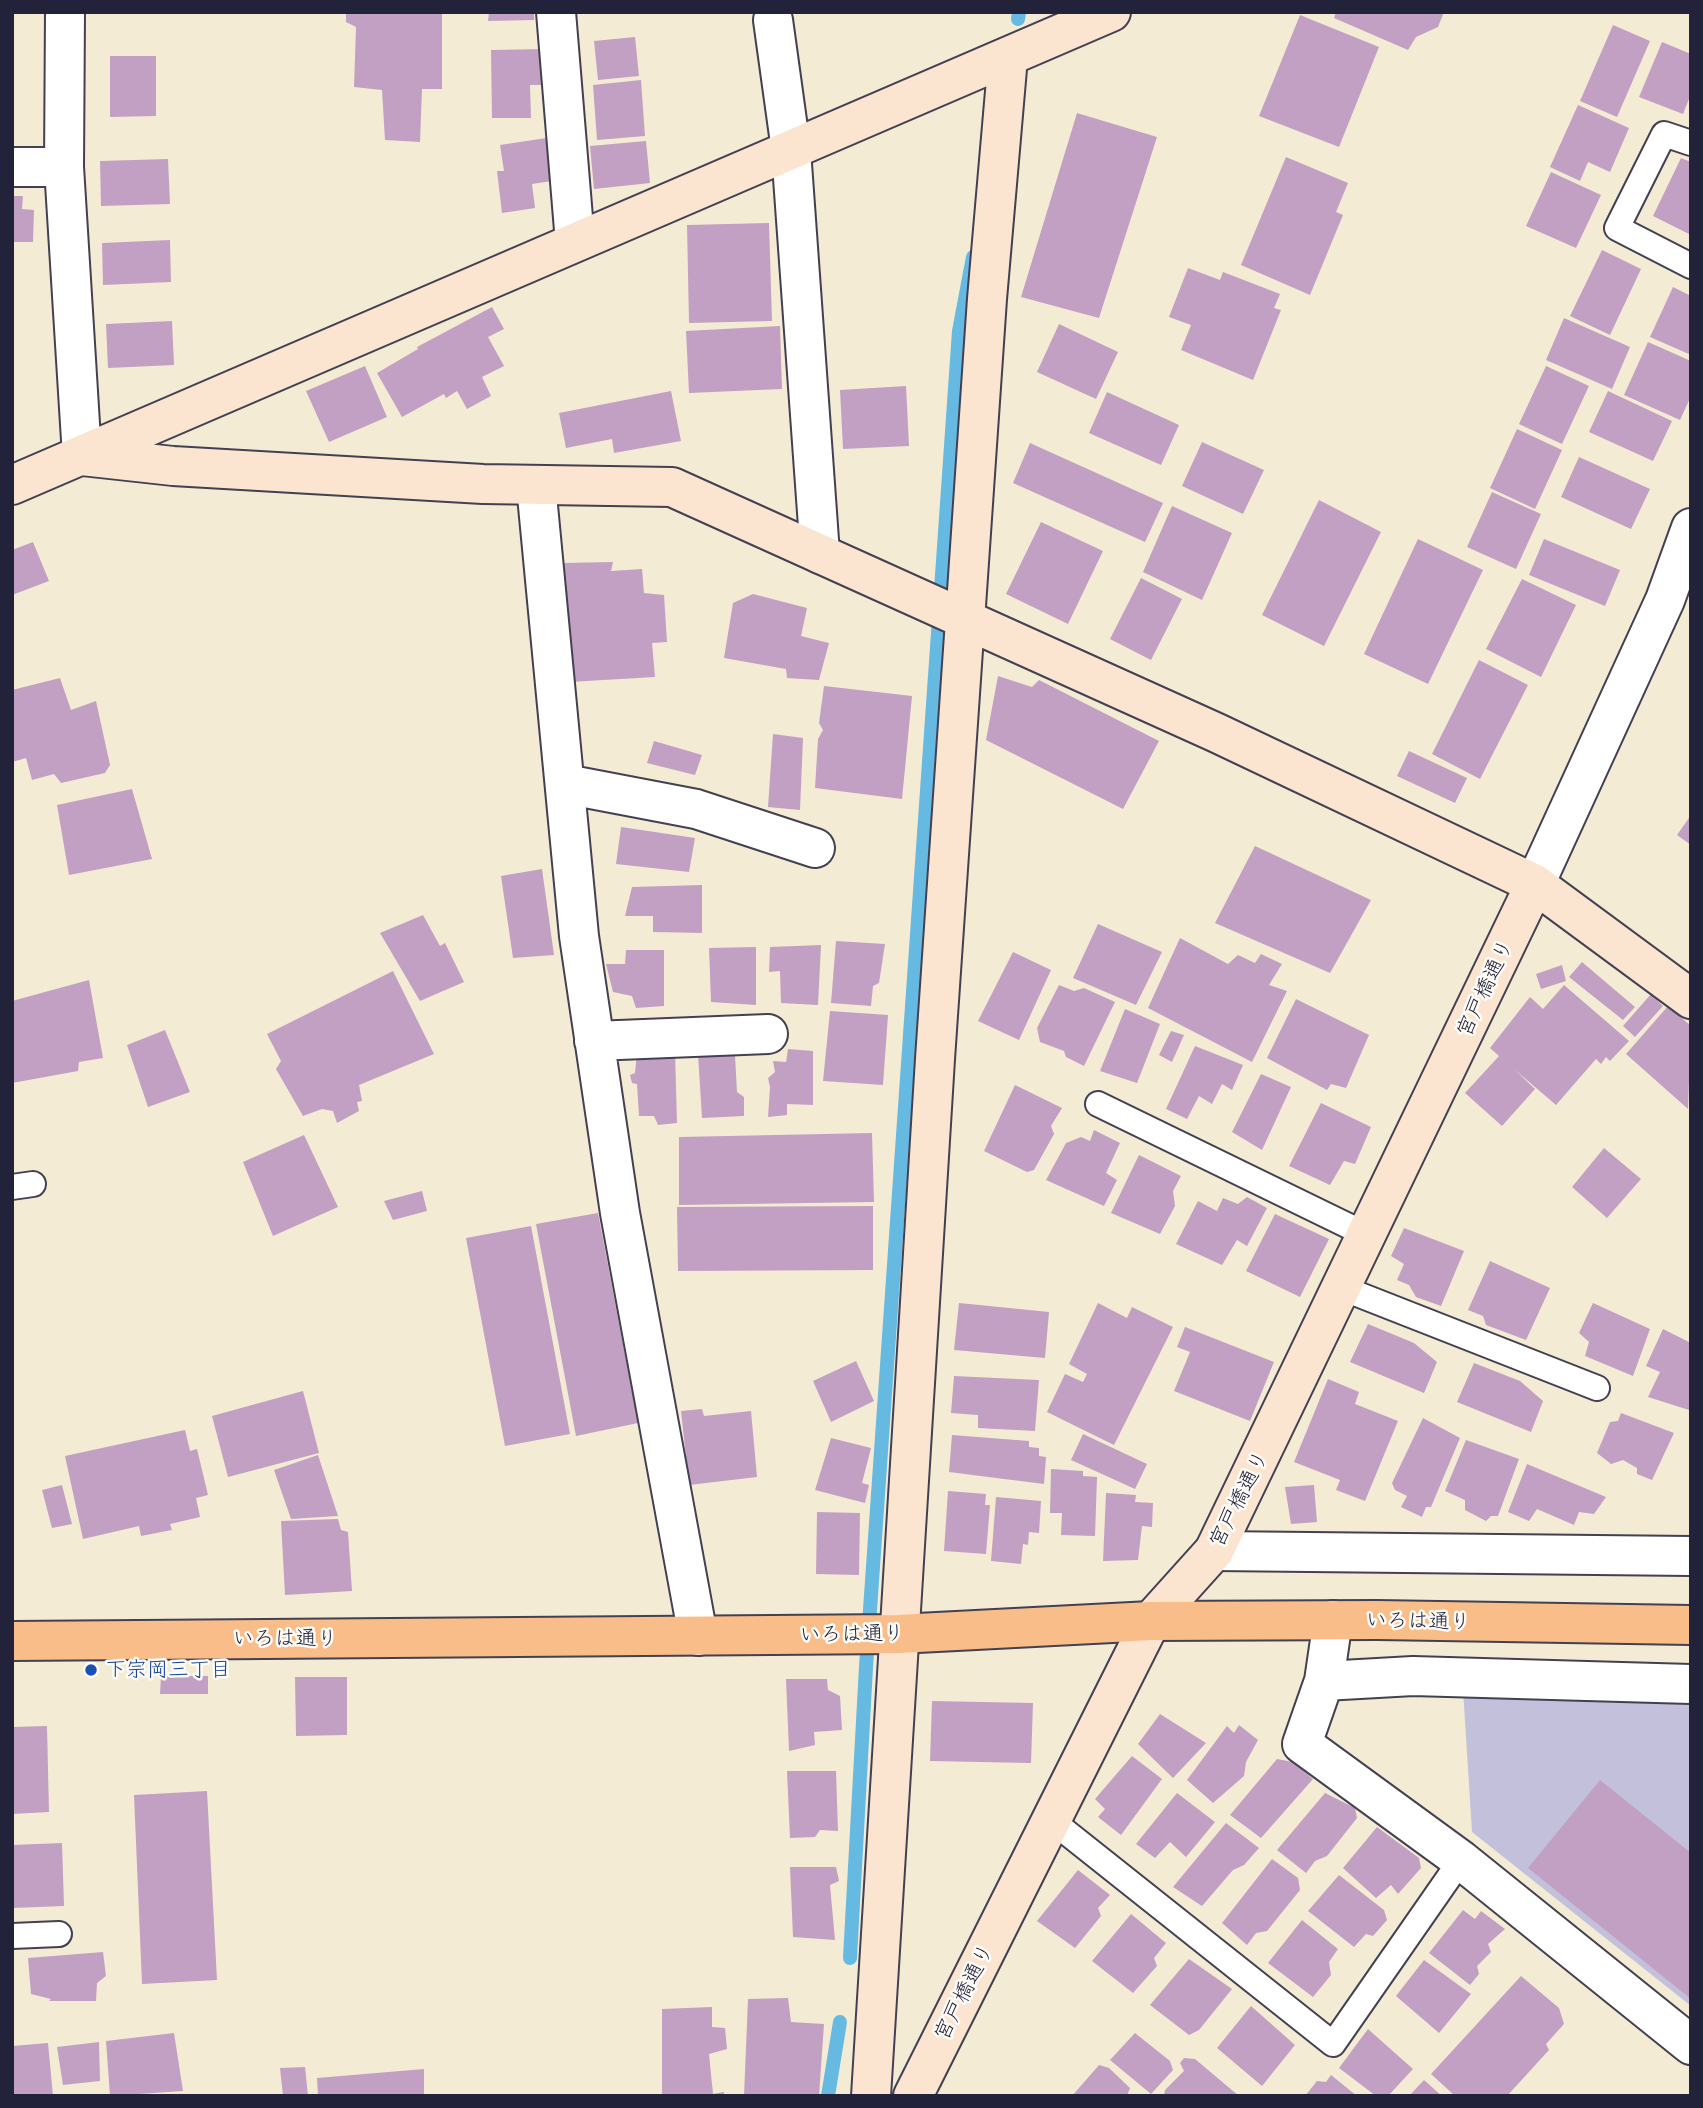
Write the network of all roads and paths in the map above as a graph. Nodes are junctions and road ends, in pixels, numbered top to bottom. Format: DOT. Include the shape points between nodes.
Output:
graph roads {
  1 [pos="65,12"];
  2 [pos="556,12"];
  3 [pos="1111,12"];
  4 [pos="772,20"];
  5 [pos="1007,57"];
  6 [pos="1691,143"];
  7 [pos="791,150"];
  8 [pos="12,167"];
  9 [pos="64,167"];
  10 [pos="575,242"];
  11 [pos="1691,266"];
  12 [pos="82,456"];
  13 [pos="12,485"];
  14 [pos="536,485"];
  15 [pos="1691,528"];
  16 [pos="820,554"];
  17 [pos="965,619"];
  18 [pos="565,784"];
  19 [pos="815,848"];
  20 [pos="1535,884"];
  21 [pos="1691,999"];
  22 [pos="768,1034"];
  23 [pos="594,1041"];
  24 [pos="1098,1104"];
  25 [pos="1367,1235"];
  26 [pos="1342,1288"];
  27 [pos="1597,1388"];
  28 [pos="1214,1551"];
  29 [pos="1691,1556"];
  30 [pos="1333,1620"];
  31 [pos="1151,1621"];
  32 [pos="1691,1625"];
  33 [pos="888,1634"];
  34 [pos="698,1636"];
  35 [pos="12,1640"];
  36 [pos="1324,1681"];
  37 [pos="1691,1684"];
  38 [pos="1051,1820"];
  39 [pos="1461,1860"];
  40 [pos="59,1934"];
  41 [pos="12,1936"];
  42 [pos="1691,2045"];
  43 [pos="871,2096"];
  44 [pos="912,2096"];
  1 -- 9 [label="street"];
  2 -- 10 [label="street"];
  3 -- 5 [label="street"];
  4 -- 7 [label="street"];
  5 -- 7 [label="street"];
  5 -- 17 [label="street"];
  6 -- 11 [label="lane" via="1664,134 1617,228"];
  7 -- 10 [label="street"];
  7 -- 16 [label="street"];
  8 -- 9 [label="street"];
  9 -- 12 [label="street"];
  10 -- 12 [label="street"];
  12 -- 13 [label="street"];
  12 -- 14 [label="street" via="173,466"];
  14 -- 16 [label="street" via="672,487"];
  14 -- 18 [label="street"];
  15 -- 20 [label="street" via="1665,600"];
  16 -- 17 [label="street"];
  17 -- 20 [label="street"];
  17 -- 33 [label="street"];
  18 -- 19 [label="street" via="696,809"];
  18 -- 23 [label="street"];
  20 -- 21 [label="street"];
  20 -- 25 [label="street, 宮戸橋通り"];
  22 -- 23 [label="street"];
  23 -- 34 [label="street" via="620,1213"];
  24 -- 25 [label="lane"];
  25 -- 26 [label="street, 宮戸橋通り"];
  26 -- 27 [label="lane"];
  26 -- 28 [label="street, 宮戸橋通り"];
  28 -- 29 [label="street"];
  28 -- 31 [label="street, 宮戸橋通り"];
  30 -- 31 [label="main road, いろは通り"];
  30 -- 32 [label="main road, いろは通り"];
  30 -- 36 [label="street"];
  31 -- 33 [label="main road, いろは通り"];
  31 -- 38 [label="street, 宮戸橋通り"];
  33 -- 34 [label="main road, いろは通り"];
  33 -- 43 [label="street"];
  34 -- 35 [label="main road, いろは通り"];
  36 -- 37 [label="street" via="1413,1676"];
  36 -- 39 [label="street" via="1302,1744"];
  38 -- 39 [label="lane" via="1333,2044"];
  38 -- 44 [label="street, 宮戸橋通り"];
  39 -- 42 [label="street"];
  40 -- 41 [label="lane"];
}
